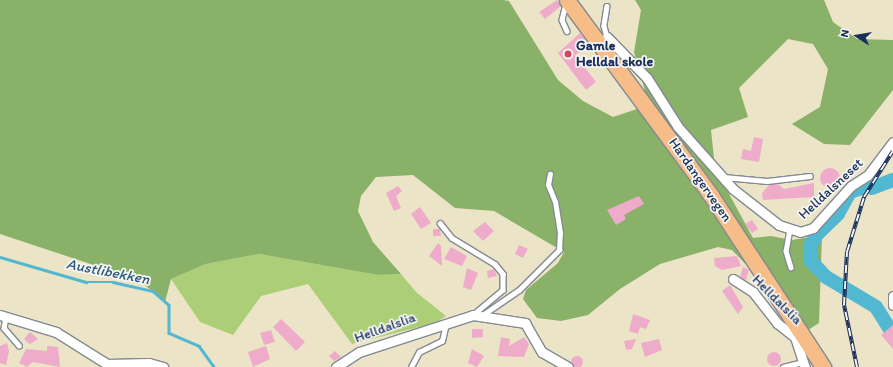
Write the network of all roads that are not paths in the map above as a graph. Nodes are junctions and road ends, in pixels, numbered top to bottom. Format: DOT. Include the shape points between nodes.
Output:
graph roads {
  1 [pos="568,1"];
  2 [pos="607,6"];
  3 [pos="566,31"];
  4 [pos="607,37"];
  5 [pos="647,78"];
  6 [pos="634,87"];
  7 [pos="893,142"];
  8 [pos="550,174"];
  9 [pos="810,176"];
  10 [pos="723,177"];
  11 [pos="440,223"];
  12 [pos="790,229"];
  13 [pos="791,267"];
  14 [pos="733,279"];
  15 [pos="893,296"];
  16 [pos="893,305"];
  17 [pos="3,316"];
  18 [pos="476,316"];
  19 [pos="446,322"];
  20 [pos="19,345"];
  21 [pos="804,364"];
  22 [pos="116,366"];
  23 [pos="163,367"];
  24 [pos="336,367"];
  25 [pos="411,367"];
  26 [pos="568,367"];
  27 [pos="783,367"];
  28 [pos="824,367"];
  1 -- 3 [label="lane" via="563,8"];
  1 -- 6 [label="main road, Hardangervegen"];
  2 -- 4 [label="lane" via="604,26"];
  4 -- 5 [label="street, Helldalsneset"];
  5 -- 6 [label="street"];
  5 -- 10 [label="street, Helldalsneset" via="678,127"];
  6 -- 28 [label="main road, Hardangervegen" via="727,219"];
  7 -- 12 [label="street, Helldalsneset" via="868,175 851,186 813,228 804,232"];
  8 -- 18 [label="lane" via="548,185 555,202 560,233 558,250 520,290"];
  9 -- 10 [label="lane, Helldalsneset" via="767,181"];
  10 -- 12 [label="street, Helldalsneset" via="762,214"];
  11 -- 18 [label="lane, Helldalslia" via="452,238 495,264 503,274 503,290"];
  12 -- 13 [label="lane" via="786,251"];
  14 -- 21 [label="street, Helldalslia" via="753,292 777,323 795,337"];
  15 -- 16 [label="street"];
  17 -- 20 [label="lane" via="4,328"];
  17 -- 22 [label="street" via="56,332 95,360"];
  18 -- 19 [label="street, Helldalslia"];
  18 -- 26 [label="street, Helldalslia" via="525,323 539,349"];
  19 -- 24 [label="street, Helldalslia" via="359,352"];
  19 -- 25 [label="lane" via="446,334 442,341 419,352"];
  21 -- 27 [label="lane"];
  22 -- 23 [label="street" via="149,363"];
}
